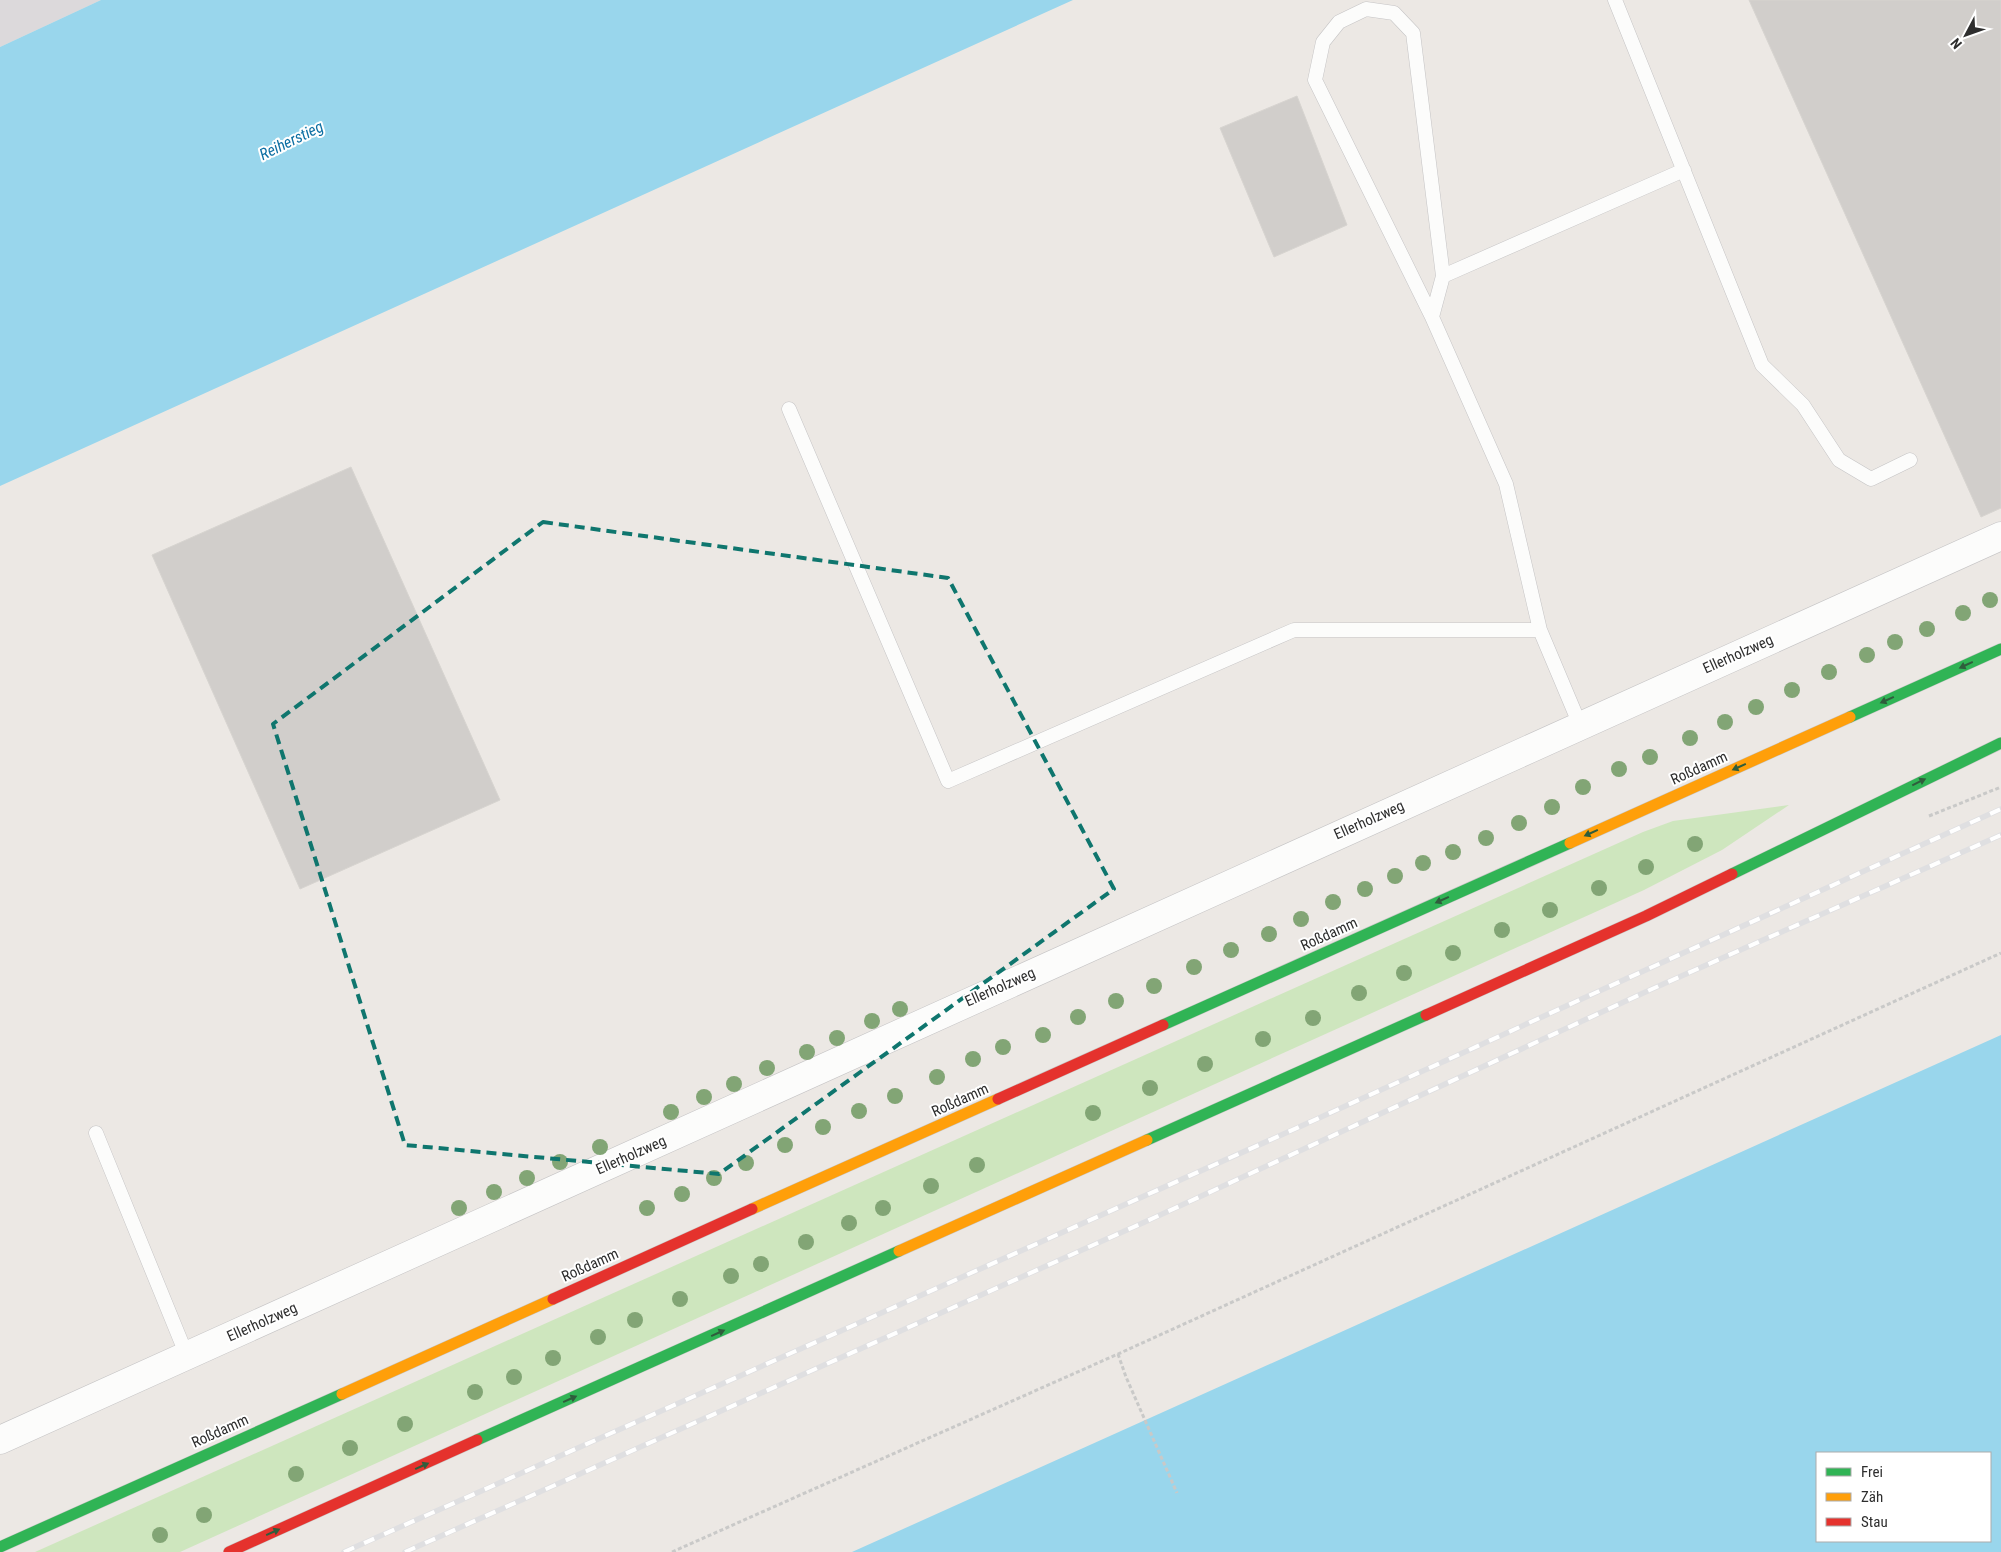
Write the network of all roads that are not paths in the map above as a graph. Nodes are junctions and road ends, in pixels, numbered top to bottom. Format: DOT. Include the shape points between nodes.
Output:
graph roads {
  1 [pos="1383,0"];
  2 [pos="1615,0"];
  3 [pos="1366,9"];
  4 [pos="1684,170"];
  5 [pos="1443,276"];
  6 [pos="1432,317"];
  7 [pos="789,409"];
  8 [pos="1910,460"];
  9 [pos="2001,536"];
  10 [pos="1540,630"];
  11 [pos="2001,649"];
  12 [pos="1580,725"];
  13 [pos="2001,743"];
  14 [pos="96,1133"];
  15 [pos="187,1356"];
  16 [pos="0,1440"];
  17 [pos="0,1547"];
  18 [pos="229,1552"];
  1 -- 3 [label="lane"];
  2 -- 4 [label="lane"];
  3 -- 5 [label="lane" via="1394,13 1414,33"];
  3 -- 6 [label="lane" via="1339,22 1323,42 1316,80"];
  4 -- 5 [label="lane"];
  4 -- 8 [label="lane" via="1762,364 1804,404 1839,460 1871,479"];
  5 -- 6 [label="lane"];
  6 -- 10 [label="lane" via="1506,484"];
  7 -- 10 [label="lane" via="948,781 1294,630"];
  9 -- 12 [label="street, Ellerholzweg"];
  10 -- 12 [label="lane"];
  11 -- 17 [label="main road, Roßdamm, one-way"];
  12 -- 15 [label="street, Ellerholzweg"];
  18 -- 13 [label="main road, one-way" via="1646,916"];
  14 -- 15 [label="lane"];
  15 -- 16 [label="street, Ellerholzweg"];
}
